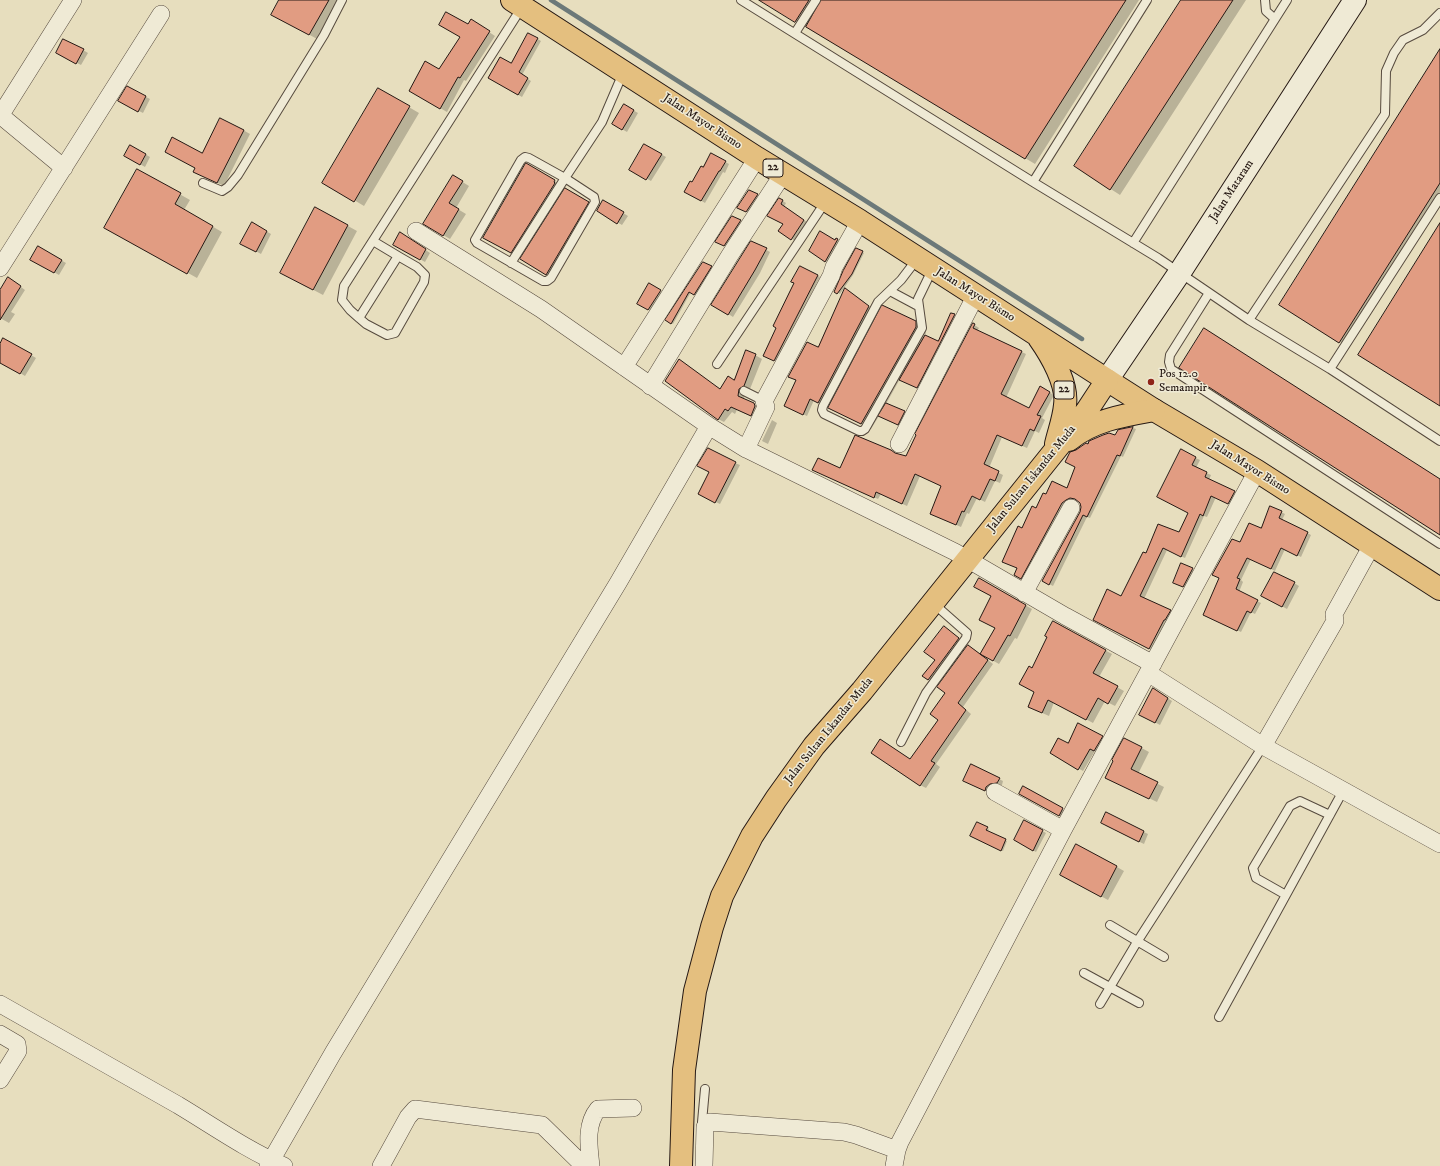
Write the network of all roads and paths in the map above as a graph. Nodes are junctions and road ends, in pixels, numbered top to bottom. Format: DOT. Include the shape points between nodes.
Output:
graph roads {
  1 [pos="73,0"];
  2 [pos="342,0"];
  3 [pos="741,0"];
  4 [pos="816,0"];
  5 [pos="1147,0"];
  6 [pos="1265,0"];
  7 [pos="1287,0"];
  8 [pos="1355,0"];
  9 [pos="517,3"];
  10 [pos="1440,13"];
  11 [pos="161,14"];
  12 [pos="1275,19"];
  13 [pos="795,33"];
  14 [pos="624,71"];
  15 [pos="0,116"];
  16 [pos="757,158"];
  17 [pos="64,168"];
  18 [pos="783,174"];
  19 [pos="564,178"];
  20 [pos="1033,182"];
  21 [pos="203,183"];
  22 [pos="1440,198"];
  23 [pos="826,201"];
  24 [pos="860,221"];
  25 [pos="416,231"];
  26 [pos="373,241"];
  27 [pos="1133,242"];
  28 [pos="398,256"];
  29 [pos="511,263"];
  30 [pos="925,263"];
  31 [pos="0,268"];
  32 [pos="1180,272"];
  33 [pos="890,291"];
  34 [pos="1209,292"];
  35 [pos="976,295"];
  36 [pos="918,306"];
  37 [pos="359,318"];
  38 [pos="1249,320"];
  39 [pos="1035,333"];
  40 [pos="717,364"];
  41 [pos="624,367"];
  42 [pos="1330,370"];
  43 [pos="1107,380"];
  44 [pos="650,386"];
  45 [pos="744,391"];
  46 [pos="764,402"];
  47 [pos="1154,410"];
  48 [pos="709,426"];
  49 [pos="1440,441"];
  50 [pos="899,444"];
  51 [pos="746,449"];
  52 [pos="1053,453"];
  53 [pos="1257,471"];
  54 [pos="1071,508"];
  55 [pos="1440,544"];
  56 [pos="1372,545"];
  57 [pos="967,560"];
  58 [pos="1440,589"];
  59 [pos="1024,593"];
  60 [pos="932,603"];
  61 [pos="1150,669"];
  62 [pos="901,742"];
  63 [pos="1263,746"];
  64 [pos="1343,791"];
  65 [pos="995,792"];
  66 [pos="1330,815"];
  67 [pos="1063,830"];
  68 [pos="1440,844"];
  69 [pos="1286,895"];
  70 [pos="1110,925"];
  71 [pos="1137,942"];
  72 [pos="1164,957"];
  73 [pos="1084,973"];
  74 [pos="1110,987"];
  75 [pos="1139,1003"];
  76 [pos="0,1004"];
  77 [pos="1100,1004"];
  78 [pos="1219,1017"];
  79 [pos="0,1034"];
  80 [pos="0,1080"];
  81 [pos="705,1089"];
  82 [pos="633,1108"];
  83 [pos="707,1124"];
  84 [pos="895,1158"];
  85 [pos="275,1164"];
  86 [pos="381,1166"];
  87 [pos="584,1166"];
  88 [pos="591,1166"];
  89 [pos="681,1166"];
  90 [pos="704,1166"];
  1 -- 15 [label="street"];
  2 -- 21 [label="lane" via="324,35 238,175 222,191"];
  3 -- 13 [label="lane"];
  4 -- 13 [label="lane"];
  5 -- 20 [label="lane"];
  6 -- 12 [label="lane" via="1266,10"];
  7 -- 12 [label="lane"];
  8 -- 32 [label="main road, Jalan Mataram"];
  9 -- 14 [label="main road, Jalan Mayor Bismo / 22"];
  9 -- 26 [label="lane"];
  10 -- 38 [label="lane" via="1423,30 1403,40 1394,52 1386,71 1385,114"];
  11 -- 17 [label="street"];
  12 -- 27 [label="lane"];
  13 -- 20 [label="lane"];
  14 -- 16 [label="main road, Jalan Mayor Bismo / 22"];
  14 -- 19 [label="lane" via="602,122"];
  15 -- 17 [label="street"];
  16 -- 18 [label="main road, Jalan Mayor Bismo / 22"];
  16 -- 41 [label="street"];
  17 -- 31 [label="street"];
  18 -- 23 [label="main road, Jalan Mayor Bismo / 22"];
  18 -- 44 [label="street"];
  19 -- 29 [label="lane"];
  19 -- 29 [label="lane" via="594,198 595,202 551,278 543,281"];
  19 -- 29 [label="lane" via="529,158 521,160 475,240"];
  20 -- 27 [label="lane"];
  22 -- 42 [label="lane"];
  23 -- 24 [label="main road, Jalan Mayor Bismo / 22"];
  23 -- 40 [label="lane"];
  24 -- 30 [label="main road, Jalan Mayor Bismo / 22"];
  24 -- 46 [label="street"];
  25 -- 41 [label="street" via="541,309"];
  26 -- 28 [label="lane"];
  26 -- 37 [label="lane" via="344,286 342,300"];
  27 -- 32 [label="lane"];
  28 -- 37 [label="lane"];
  28 -- 37 [label="lane" via="417,267 424,275 424,282 395,334 387,335"];
  30 -- 33 [label="lane"];
  30 -- 35 [label="main road, Jalan Mayor Bismo / 22"];
  30 -- 36 [label="lane"];
  32 -- 34 [label="lane"];
  32 -- 43 [label="main road, Jalan Mataram"];
  33 -- 36 [label="lane"];
  33 -- 36 [label="lane" via="878,302 862,331 823,406 824,414 859,432 865,429 920,332 922,324"];
  34 -- 38 [label="lane"];
  34 -- 55 [label="lane" via="1170,355 1171,369"];
  35 -- 39 [label="main road, Jalan Mayor Bismo / 22"];
  35 -- 50 [label="street"];
  38 -- 42 [label="lane"];
  39 -- 43 [label="main road, Jalan Mayor Bismo / 22"];
  39 -- 52 [label="main road, 22" via="1050,353 1064,388 1066,403"];
  41 -- 44 [label="street"];
  42 -- 49 [label="lane"];
  43 -- 47 [label="main road, Jalan Mayor Bismo"];
  43 -- 52 [label="main road, Jalan Sultan Iskandar Muda / 22" via="1086,412"];
  44 -- 48 [label="street"];
  45 -- 46 [label="lane"];
  46 -- 51 [label="street" via="766,407"];
  47 -- 52 [label="main road" via="1095,424 1076,434"];
  47 -- 53 [label="main road, Jalan Mayor Bismo"];
  48 -- 51 [label="street"];
  48 -- 85 [label="street" via="618,583 333,1053"];
  51 -- 57 [label="street"];
  52 -- 57 [label="main road, Jalan Sultan Iskandar Muda"];
  53 -- 56 [label="main road, Jalan Mayor Bismo"];
  53 -- 61 [label="street"];
  54 -- 59 [label="street"];
  56 -- 58 [label="main road, Jalan Mayor Bismo"];
  56 -- 63 [label="street" via="1334,614 1336,621"];
  57 -- 59 [label="street"];
  57 -- 60 [label="main road, Jalan Sultan Iskandar Muda"];
  59 -- 61 [label="street"];
  60 -- 62 [label="lane" via="967,633 966,638 926,693"];
  60 -- 89 [label="main road, Jalan Sultan Iskandar Muda" via="862,691 814,746 780,793 752,836 722,896 694,991 684,1070"];
  61 -- 63 [label="street"];
  61 -- 67 [label="street"];
  63 -- 64 [label="street"];
  63 -- 71 [label="lane"];
  64 -- 66 [label="lane"];
  64 -- 68 [label="street"];
  65 -- 67 [label="street"];
  66 -- 69 [label="lane"];
  66 -- 69 [label="lane" via="1300,801 1290,806 1253,868 1256,878"];
  67 -- 84 [label="street"];
  69 -- 78 [label="lane"];
  70 -- 71 [label="lane"];
  71 -- 72 [label="lane"];
  71 -- 74 [label="lane"];
  73 -- 74 [label="lane"];
  74 -- 75 [label="lane"];
  74 -- 77 [label="lane"];
  76 -- 85 [label="street" via="178,1105"];
  79 -- 80 [label="street" via="19,1047"];
  81 -- 83 [label="lane" via="702,1122"];
  82 -- 88 [label="street" via="598,1109 595,1113 589,1136"];
  83 -- 84 [label="street" via="710,1122 844,1132 856,1135"];
  83 -- 90 [label="street"];
  86 -- 87 [label="street" via="415,1109 542,1125"];
}
